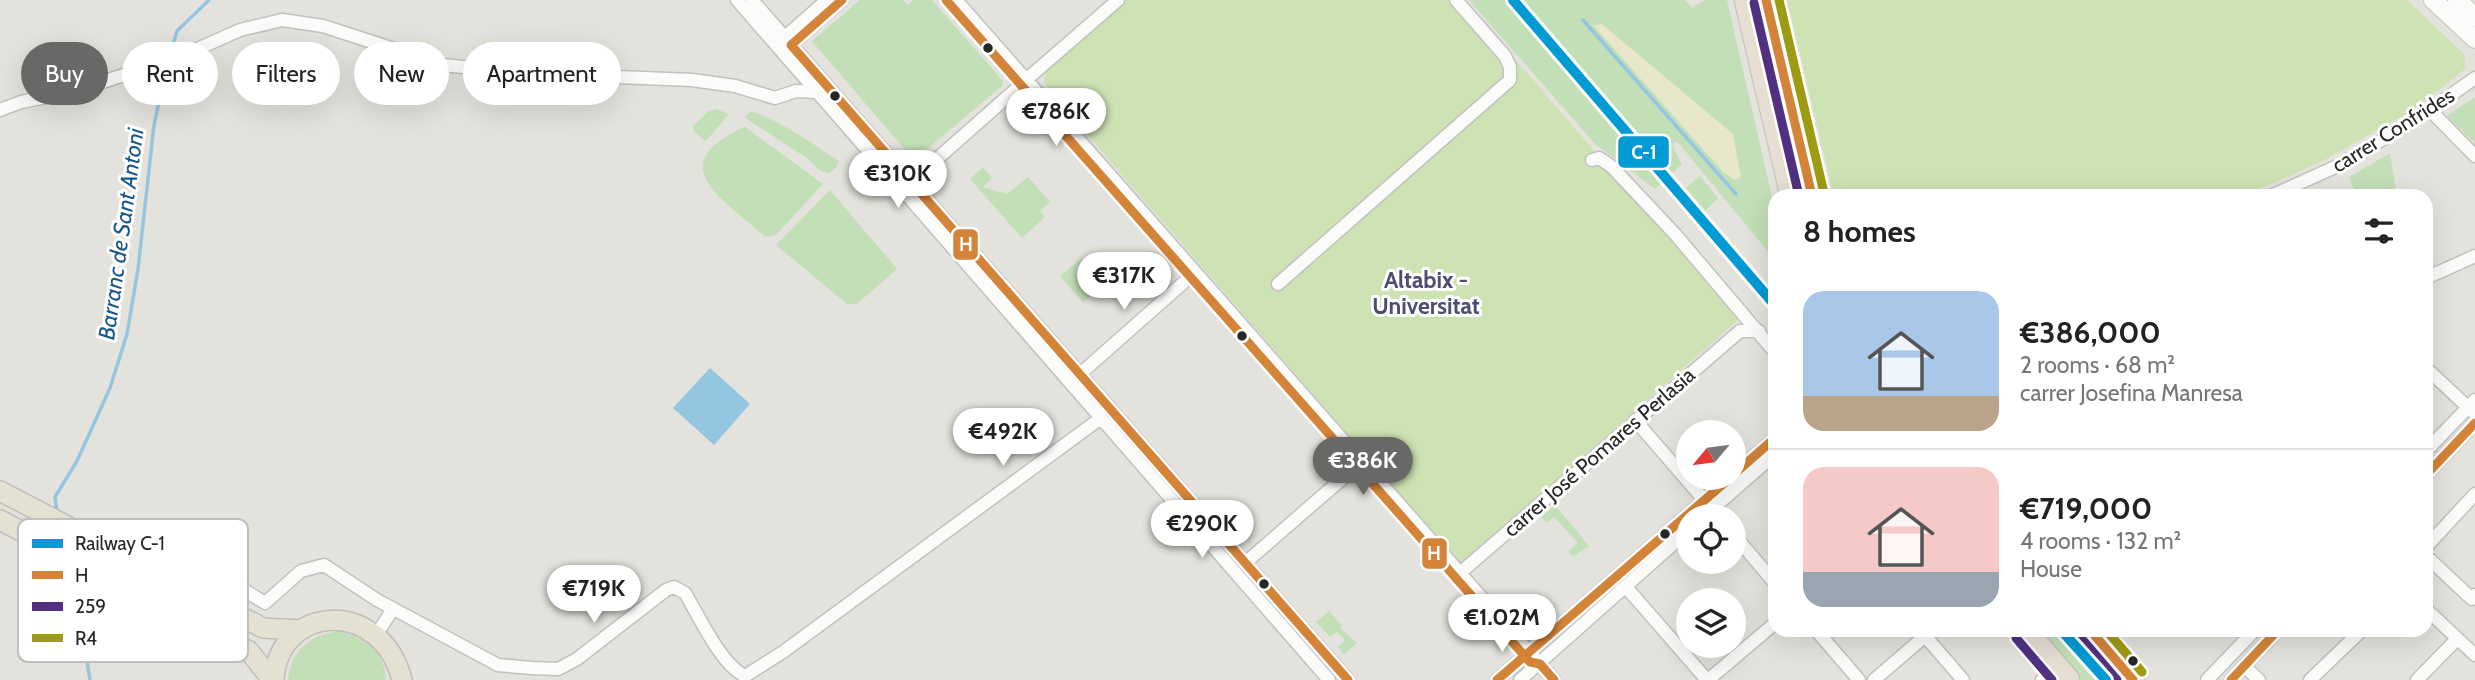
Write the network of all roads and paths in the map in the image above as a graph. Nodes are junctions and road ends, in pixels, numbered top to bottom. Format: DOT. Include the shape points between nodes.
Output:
graph roads {
  1 [pos="737,0"];
  2 [pos="752,0"];
  3 [pos="827,0"];
  4 [pos="842,0"];
  5 [pos="946,0"];
  6 [pos="956,0"];
  7 [pos="1118,0"];
  8 [pos="1457,0"];
  9 [pos="1746,0"];
  10 [pos="1766,0"];
  11 [pos="2433,0"];
  12 [pos="2457,0"];
  13 [pos="2475,17"];
  14 [pos="2475,39"];
  15 [pos="788,41"];
  16 [pos="795,67"];
  17 [pos="2475,78"];
  18 [pos="1025,82"];
  19 [pos="817,92"];
  20 [pos="790,94"];
  21 [pos="0,110"];
  22 [pos="2430,110"];
  23 [pos="2475,156"];
  24 [pos="1592,160"];
  25 [pos="912,181"];
  26 [pos="1790,189"];
  27 [pos="1810,189"];
  28 [pos="2286,189"];
  29 [pos="2475,256"];
  30 [pos="2433,275"];
  31 [pos="1191,276"];
  32 [pos="1278,284"];
  33 [pos="1745,314"];
  34 [pos="1740,331"];
  35 [pos="1768,343"];
  36 [pos="1080,374"];
  37 [pos="2433,374"];
  38 [pos="2473,407"];
  39 [pos="1101,418"];
  40 [pos="1635,420"];
  41 [pos="2475,423"];
  42 [pos="1768,444"];
  43 [pos="2433,445"];
  44 [pos="1768,460"];
  45 [pos="1746,464"];
  46 [pos="1358,465"];
  47 [pos="2433,468"];
  48 [pos="4,494"];
  49 [pos="2475,494"];
  50 [pos="1703,504"];
  51 [pos="1717,504"];
  52 [pos="52,519"];
  53 [pos="0,520"];
  54 [pos="18,530"];
  55 [pos="1676,537"];
  56 [pos="2433,539"];
  57 [pos="1676,542"];
  58 [pos="1746,549"];
  59 [pos="2433,563"];
  60 [pos="1245,564"];
  61 [pos="1460,573"];
  62 [pos="1768,575"];
  63 [pos="1626,587"];
  64 [pos="248,592"];
  65 [pos="2475,595"];
  66 [pos="393,609"];
  67 [pos="2433,617"];
  68 [pos="248,620"];
  69 [pos="1768,629"];
  70 [pos="301,630"];
  71 [pos="376,635"];
  72 [pos="1822,637"];
  73 [pos="1920,637"];
  74 [pos="1929,637"];
  75 [pos="2030,637"];
  76 [pos="2096,637"];
  77 [pos="2248,637"];
  78 [pos="2271,637"];
  79 [pos="2355,637"];
  80 [pos="2457,639"];
  81 [pos="248,650"];
  82 [pos="1527,654"];
  83 [pos="2475,655"];
  84 [pos="1540,664"];
  85 [pos="2244,666"];
  86 [pos="2056,676"];
  87 [pos="273,680"];
  88 [pos="402,680"];
  89 [pos="1329,680"];
  90 [pos="1348,680"];
  91 [pos="1497,680"];
  92 [pos="1520,680"];
  93 [pos="1554,680"];
  94 [pos="1708,680"];
  95 [pos="1859,680"];
  96 [pos="1874,680"];
  97 [pos="1963,680"];
  98 [pos="2133,680"];
  99 [pos="2207,680"];
  100 [pos="2231,680"];
  101 [pos="2259,680"];
  102 [pos="2310,680"];
  103 [pos="2417,680"];
  1 -- 16 [label="street"];
  2 -- 15 [label="street"];
  3 -- 15 [label="street"];
  4 -- 15 [label="street"];
  5 -- 18 [label="street"];
  6 -- 18 [label="street"];
  7 -- 18 [label="street"];
  8 -- 32 [label="street" via="1505,56 1510,80"];
  9 -- 26 [label="highway"];
  10 -- 27 [label="highway"];
  11 -- 14 [label="main road"];
  12 -- 13 [label="main road"];
  15 -- 25 [label="street"];
  16 -- 19 [label="street"];
  16 -- 20 [label="street" via="797,77"];
  17 -- 22 [label="street, carrer Confrides"];
  18 -- 25 [label="street"];
  18 -- 31 [label="street"];
  18 -- 61 [label="street"];
  19 -- 20 [label="street"];
  19 -- 39 [label="street"];
  20 -- 21 [label="street" via="775,98 692,80 521,74 443,65 323,26 282,20 240,30 152,66"];
  22 -- 23 [label="street"];
  22 -- 28 [label="street, carrer Confrides" via="2344,163"];
  24 -- 33 [label="street" via="1600,158 1611,166"];
  25 -- 36 [label="street"];
  29 -- 30 [label="street"];
  31 -- 36 [label="street"];
  31 -- 46 [label="street"];
  33 -- 34 [label="street"];
  33 -- 35 [label="street"];
  34 -- 35 [label="street"];
  34 -- 40 [label="street, carrer José Pomares Perlasia"];
  36 -- 60 [label="street"];
  37 -- 38 [label="street"];
  38 -- 43 [label="street"];
  39 -- 66 [label="street" via="745,676 725,659 685,593 674,587 558,669 498,665"];
  39 -- 89 [label="street"];
  40 -- 50 [label="street"];
  40 -- 61 [label="street, carrer José Pomares Perlasia"];
  41 -- 47 [label="street"];
  42 -- 45 [label="street"];
  44 -- 51 [label="street"];
  46 -- 60 [label="street"];
  46 -- 82 [label="street"];
  48 -- 52 [label="main road"];
  49 -- 56 [label="street"];
  53 -- 54 [label="main road"];
  55 -- 82 [label="street"];
  57 -- 63 [label="street"];
  58 -- 62 [label="street"];
  59 -- 65 [label="street" via="2472,599"];
  60 -- 90 [label="street"];
  61 -- 82 [label="street"];
  63 -- 84 [label="street"];
  63 -- 94 [label="street"];
  64 -- 66 [label="street" via="265,603 301,571 324,565"];
  66 -- 71 [label="street"];
  67 -- 80 [label="street"];
  68 -- 70 [label="main road" via="263,628"];
  69 -- 94 [label="street"];
  70 -- 71 [label="main road" via="320,622 352,621"];
  70 -- 87 [label="main road" via="283,650"];
  71 -- 88 [label="main road" via="391,652"];
  72 -- 95 [label="street"];
  73 -- 96 [label="street"];
  74 -- 97 [label="street"];
  75 -- 86 [label="highway"];
  76 -- 98 [label="highway"];
  77 -- 99 [label="street"];
  78 -- 85 [label="street"];
  79 -- 102 [label="street"];
  80 -- 83 [label="street"];
  80 -- 103 [label="street"];
  81 -- 87 [label="main road"];
  82 -- 84 [label="street"];
  82 -- 91 [label="street"];
  84 -- 92 [label="street"];
  84 -- 93 [label="street"];
  85 -- 100 [label="street"];
  85 -- 101 [label="street"];
}
